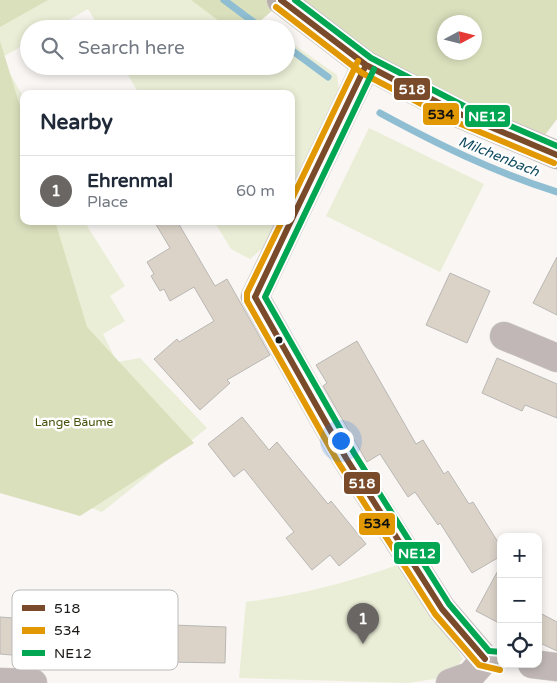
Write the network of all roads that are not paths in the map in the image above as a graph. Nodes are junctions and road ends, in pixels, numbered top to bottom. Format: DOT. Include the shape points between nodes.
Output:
graph roads {
  1 [pos="281,0"];
  2 [pos="366,65"];
  3 [pos="557,155"];
  4 [pos="295,213"];
  5 [pos="289,225"];
  6 [pos="504,336"];
  7 [pos="557,358"];
  8 [pos="493,660"];
  9 [pos="542,665"];
  10 [pos="557,667"];
  11 [pos="0,682"];
  12 [pos="33,683"];
  13 [pos="450,683"];
  1 -- 2 [label="main road"];
  2 -- 3 [label="main road" via="460,114"];
  2 -- 4 [label="street"];
  5 -- 8 [label="street" via="255,297 279,326 346,458 442,609"];
  6 -- 7 [label="street"];
  8 -- 13 [label="street" via="470,676"];
  9 -- 10 [label="street"];
  11 -- 12 [label="street"];
}
